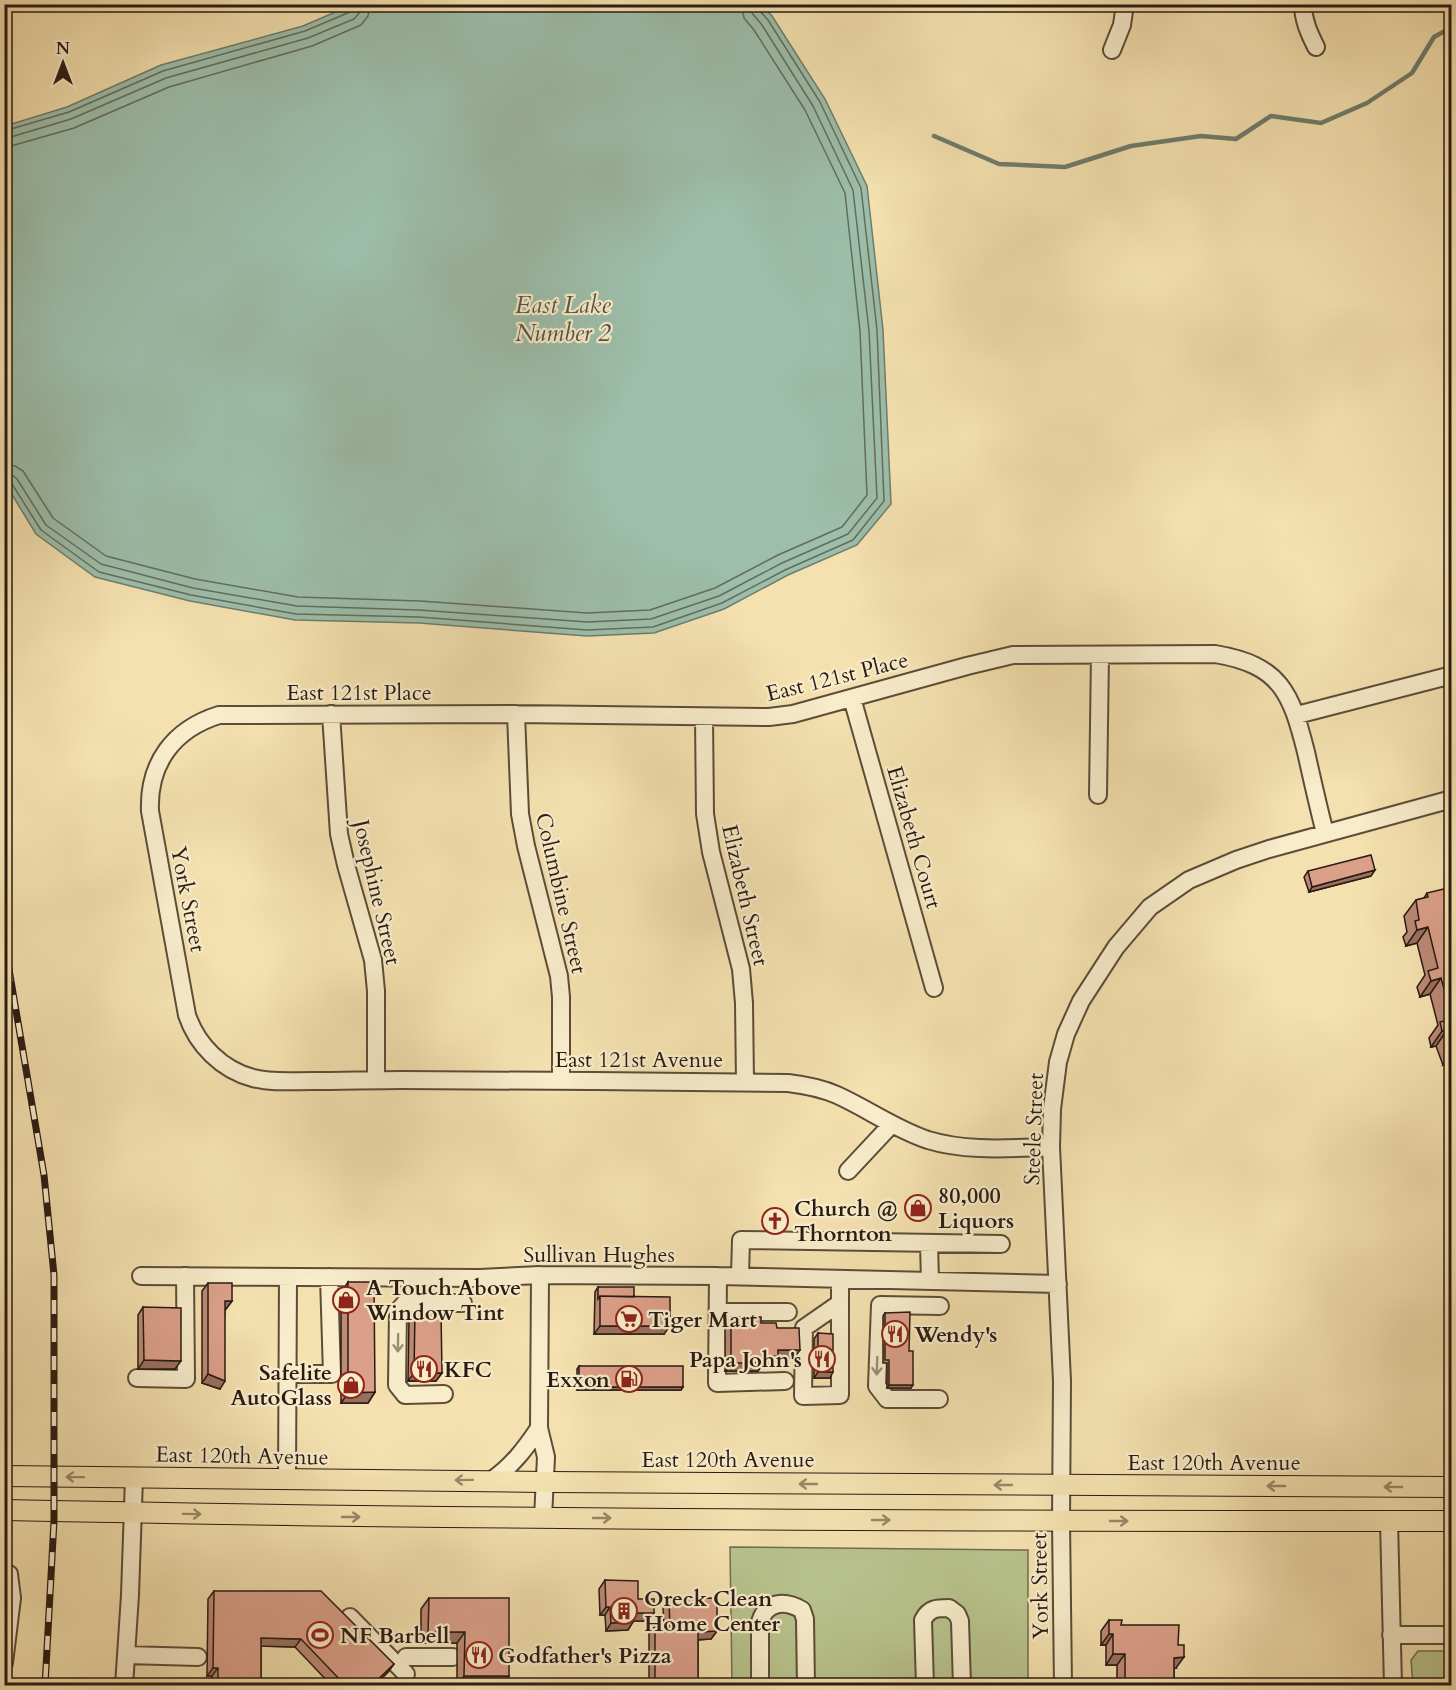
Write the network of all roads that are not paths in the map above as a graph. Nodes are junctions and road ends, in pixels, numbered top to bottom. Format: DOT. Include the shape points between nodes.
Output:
graph roads {
  1 [pos="1125,4"];
  2 [pos="1303,4"];
  3 [pos="1316,47"];
  4 [pos="1112,50"];
  5 [pos="1100,655"];
  6 [pos="1452,675"];
  7 [pos="852,698"];
  8 [pos="331,714"];
  9 [pos="516,714"];
  10 [pos="1297,715"];
  11 [pos="704,717"];
  12 [pos="173,742"];
  13 [pos="1098,795"];
  14 [pos="1452,799"];
  15 [pos="1325,833"];
  16 [pos="934,988"];
  17 [pos="217,1060"];
  18 [pos="376,1080"];
  19 [pos="561,1081"];
  20 [pos="745,1082"];
  21 [pos="891,1125"];
  22 [pos="1052,1148"];
  23 [pos="848,1171"];
  24 [pos="929,1243"];
  25 [pos="1000,1244"];
  26 [pos="540,1275"];
  27 [pos="141,1276"];
  28 [pos="185,1276"];
  29 [pos="718,1276"];
  30 [pos="740,1276"];
  31 [pos="288,1277"];
  32 [pos="329,1277"];
  33 [pos="840,1279"];
  34 [pos="930,1281"];
  35 [pos="1058,1284"];
  36 [pos="463,1303"];
  37 [pos="840,1303"];
  38 [pos="940,1306"];
  39 [pos="717,1312"];
  40 [pos="788,1312"];
  41 [pos="288,1374"];
  42 [pos="137,1378"];
  43 [pos="785,1381"];
  44 [pos="444,1394"];
  45 [pos="939,1399"];
  46 [pos="539,1428"];
  47 [pos="5,1476"];
  48 [pos="134,1478"];
  49 [pos="287,1480"];
  50 [pos="492,1480"];
  51 [pos="544,1482"];
  52 [pos="1061,1485"];
  53 [pos="1452,1487"];
  54 [pos="4,1510"];
  55 [pos="134,1513"];
  56 [pos="543,1518"];
  57 [pos="1061,1521"];
  58 [pos="1389,1521"];
  59 [pos="1452,1521"];
  60 [pos="4,1571"];
  61 [pos="350,1617"];
  62 [pos="1391,1635"];
  63 [pos="1452,1635"];
  64 [pos="126,1655"];
  65 [pos="198,1657"];
  66 [pos="406,1657"];
  67 [pos="453,1657"];
  68 [pos="4,1663"];
  69 [pos="406,1674"];
  70 [pos="124,1686"];
  71 [pos="760,1686"];
  72 [pos="806,1686"];
  73 [pos="925,1686"];
  74 [pos="962,1686"];
  75 [pos="1063,1686"];
  76 [pos="1393,1686"];
  1 -- 4 [label="street"];
  2 -- 3 [label="street"];
  5 -- 7 [label="street, East 121st Place" via="1005,657"];
  5 -- 10 [label="street, East 121st Place" via="1232,657 1271,675 1288,695"];
  5 -- 13 [label="street"];
  6 -- 10 [label="street"];
  7 -- 11 [label="street, East 121st Place" via="793,714"];
  7 -- 16 [label="street, Elizabeth Court"];
  8 -- 9 [label="street, East 121st Place"];
  8 -- 12 [label="street, East 121st Place" via="219,716 188,729"];
  8 -- 18 [label="street, Josephine Street" via="339,834 373,960"];
  9 -- 11 [label="street, East 121st Place"];
  9 -- 19 [label="street, Columbine Street" via="520,814 560,976"];
  10 -- 15 [label="street, East 121st Place"];
  11 -- 20 [label="street, Elizabeth Street" via="705,814 741,969"];
  12 -- 17 [label="street, York Street" via="155,769 150,811 187,1015 195,1034"];
  14 -- 15 [label="street, Steele Street"];
  15 -- 22 [label="street, Steele Street" via="1236,860 1189,880 1150,907 1102,965 1066,1034 1055,1077"];
  17 -- 18 [label="street, East 121st Avenue" via="247,1076 268,1081"];
  18 -- 19 [label="street, East 121st Avenue"];
  19 -- 20 [label="street, East 121st Avenue"];
  20 -- 21 [label="street, East 121st Avenue" via="821,1089"];
  21 -- 22 [label="street, East 121st Avenue" via="958,1146"];
  21 -- 23 [label="street"];
  22 -- 35 [label="street, Steele Street"];
  24 -- 25 [label="street"];
  24 -- 30 [label="street" via="741,1240"];
  24 -- 34 [label="street"];
  26 -- 29 [label="street, Sullivan Hughes"];
  26 -- 32 [label="street, Sullivan Hughes"];
  26 -- 46 [label="street"];
  27 -- 28 [label="street, Sullivan Hughes"];
  28 -- 31 [label="street, Sullivan Hughes"];
  28 -- 42 [label="street" via="186,1378"];
  29 -- 30 [label="street, Sullivan Hughes"];
  29 -- 39 [label="street"];
  30 -- 33 [label="street, Sullivan Hughes"];
  31 -- 32 [label="street, Sullivan Hughes"];
  31 -- 41 [label="street"];
  32 -- 41 [label="street" via="332,1374"];
  33 -- 34 [label="street, Sullivan Hughes"];
  33 -- 37 [label="street"];
  34 -- 35 [label="street, Sullivan Hughes"];
  35 -- 52 [label="street, Steele Street"];
  36 -- 44 [label="street, one-way" via="405,1303 398,1311 397,1385 405,1395"];
  37 -- 37 [label="street" via="840,1395 803,1396 804,1329"];
  38 -- 45 [label="street, one-way" via="880,1305 877,1386 886,1399"];
  39 -- 40 [label="street"];
  39 -- 43 [label="street" via="717,1383"];
  41 -- 49 [label="street"];
  46 -- 50 [label="street" via="519,1457"];
  46 -- 51 [label="street" via="546,1457"];
  48 -- 47 [label="main road, East 120th Avenue, one-way"];
  48 -- 49 [label="main road, East 120th Avenue"];
  48 -- 55 [label="street"];
  50 -- 49 [label="main road, East 120th Avenue, one-way"];
  50 -- 51 [label="main road, East 120th Avenue"];
  52 -- 51 [label="main road, East 120th Avenue, one-way"];
  51 -- 56 [label="street"];
  53 -- 52 [label="main road, East 120th Avenue, one-way"];
  52 -- 57 [label="street, York Street"];
  54 -- 55 [label="main road"];
  55 -- 56 [label="main road, one-way"];
  55 -- 64 [label="street"];
  56 -- 57 [label="main road, one-way"];
  57 -- 58 [label="main road, one-way"];
  57 -- 75 [label="street, York Street"];
  58 -- 59 [label="main road"];
  58 -- 62 [label="street"];
  60 -- 68 [label="street" via="9,1574 12,1598"];
  61 -- 69 [label="street"];
  62 -- 63 [label="street"];
  62 -- 76 [label="street"];
  64 -- 65 [label="street"];
  64 -- 70 [label="street"];
  66 -- 67 [label="street"];
  71 -- 72 [label="street" via="760,1622 768,1607 779,1604 793,1604 802,1610 805,1619"];
  73 -- 74 [label="street" via="923,1620 934,1608 949,1608 960,1621"];
}
